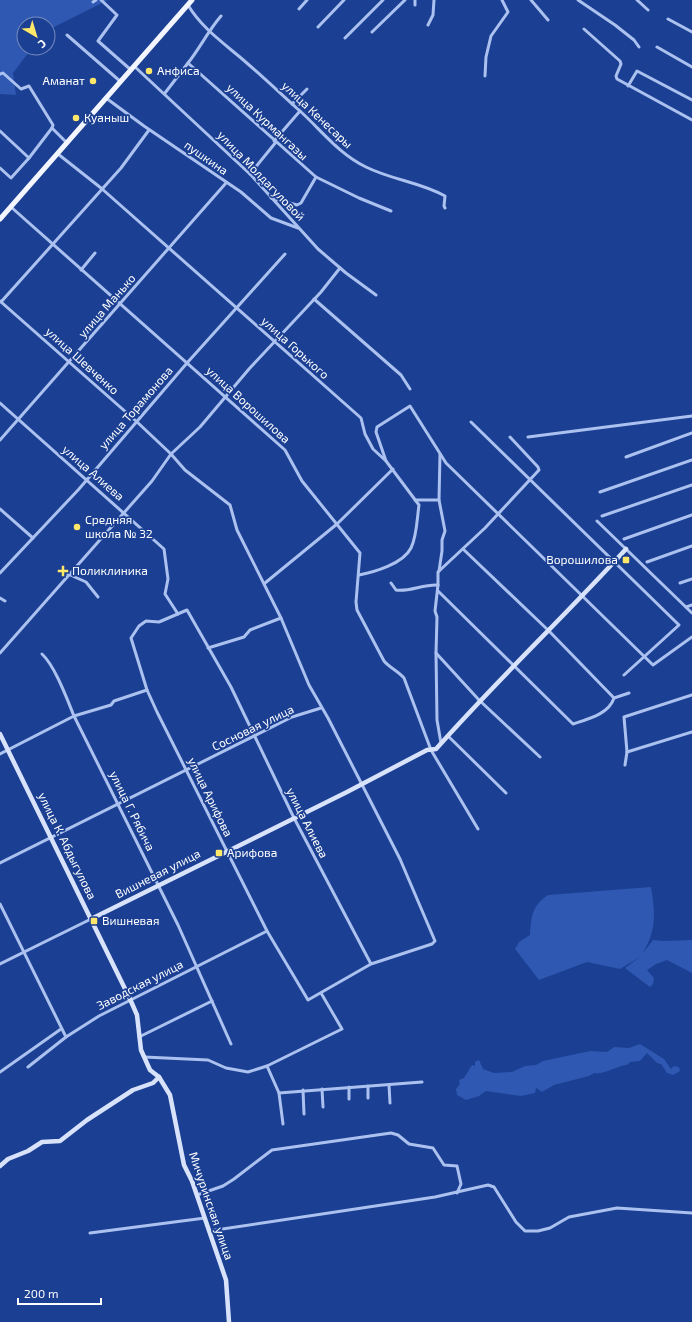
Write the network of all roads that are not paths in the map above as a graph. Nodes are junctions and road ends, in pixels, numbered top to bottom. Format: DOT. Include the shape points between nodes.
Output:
graph roads {
  1 [pos="101,0"];
  2 [pos="192,0"];
  3 [pos="307,0"];
  4 [pos="344,0"];
  5 [pos="384,0"];
  6 [pos="405,0"];
  7 [pos="415,0"];
  8 [pos="434,0"];
  9 [pos="502,0"];
  10 [pos="532,0"];
  11 [pos="578,0"];
  12 [pos="637,0"];
  13 [pos="188,5"];
  14 [pos="415,5"];
  15 [pos="299,9"];
  16 [pos="648,10"];
  17 [pos="221,16"];
  18 [pos="668,19"];
  19 [pos="548,20"];
  20 [pos="428,25"];
  21 [pos="318,27"];
  22 [pos="584,29"];
  23 [pos="209,30"];
  24 [pos="372,32"];
  25 [pos="692,32"];
  26 [pos="67,35"];
  27 [pos="345,38"];
  28 [pos="639,47"];
  29 [pos="657,47"];
  30 [pos="188,63"];
  31 [pos="692,67"];
  32 [pos="133,68"];
  33 [pos="0,74"];
  34 [pos="485,76"];
  35 [pos="121,82"];
  36 [pos="628,86"];
  37 [pos="307,89"];
  38 [pos="165,93"];
  39 [pos="106,98"];
  40 [pos="692,100"];
  41 [pos="292,104"];
  42 [pos="300,111"];
  43 [pos="692,120"];
  44 [pos="52,128"];
  45 [pos="149,130"];
  46 [pos="0,131"];
  47 [pos="275,142"];
  48 [pos="67,143"];
  49 [pos="58,154"];
  50 [pos="29,158"];
  51 [pos="0,168"];
  52 [pos="250,174"];
  53 [pos="316,177"];
  54 [pos="226,183"];
  55 [pos="101,188"];
  56 [pos="271,198"];
  57 [pos="11,207"];
  58 [pos="446,208"];
  59 [pos="391,211"];
  60 [pos="0,219"];
  61 [pos="299,228"];
  62 [pos="52,245"];
  63 [pos="169,249"];
  64 [pos="95,253"];
  65 [pos="285,254"];
  66 [pos="340,268"];
  67 [pos="81,270"];
  68 [pos="376,295"];
  69 [pos="314,299"];
  70 [pos="0,302"];
  71 [pos="120,304"];
  72 [pos="236,307"];
  73 [pos="275,342"];
  74 [pos="70,361"];
  75 [pos="187,363"];
  76 [pos="410,389"];
  77 [pos="226,398"];
  78 [pos="0,403"];
  79 [pos="692,416"];
  80 [pos="18,419"];
  81 [pos="136,421"];
  82 [pos="471,422"];
  83 [pos="692,434"];
  84 [pos="510,437"];
  85 [pos="528,437"];
  86 [pos="0,440"];
  87 [pos="171,454"];
  88 [pos="440,454"];
  89 [pos="626,457"];
  90 [pos="692,460"];
  91 [pos="386,461"];
  92 [pos="393,469"];
  93 [pos="530,478"];
  94 [pos="86,480"];
  95 [pos="692,485"];
  96 [pos="600,492"];
  97 [pos="415,500"];
  98 [pos="438,500"];
  99 [pos="0,509"];
  100 [pos="123,512"];
  101 [pos="497,514"];
  102 [pos="692,515"];
  103 [pos="602,516"];
  104 [pos="597,520"];
  105 [pos="337,524"];
  106 [pos="33,538"];
  107 [pos="624,539"];
  108 [pos="692,546"];
  109 [pos="463,549"];
  110 [pos="626,549"];
  111 [pos="614,562"];
  112 [pos="647,562"];
  113 [pos="438,572"];
  114 [pos="0,573"];
  115 [pos="68,574"];
  116 [pos="359,575"];
  117 [pos="692,579"];
  118 [pos="264,583"];
  119 [pos="390,583"];
  120 [pos="680,583"];
  121 [pos="438,585"];
  122 [pos="438,590"];
  123 [pos="583,596"];
  124 [pos="98,597"];
  125 [pos="0,598"];
  126 [pos="5,601"];
  127 [pos="692,605"];
  128 [pos="686,607"];
  129 [pos="692,612"];
  130 [pos="178,614"];
  131 [pos="281,618"];
  132 [pos="549,631"];
  133 [pos="692,637"];
  134 [pos="208,648"];
  135 [pos="0,653"];
  136 [pos="436,653"];
  137 [pos="42,654"];
  138 [pos="646,657"];
  139 [pos="514,666"];
  140 [pos="624,675"];
  141 [pos="147,690"];
  142 [pos="629,693"];
  143 [pos="692,695"];
  144 [pos="614,698"];
  145 [pos="479,700"];
  146 [pos="321,708"];
  147 [pos="74,716"];
  148 [pos="692,732"];
  149 [pos="0,734"];
  150 [pos="447,734"];
  151 [pos="254,737"];
  152 [pos="441,743"];
  153 [pos="8,750"];
  154 [pos="431,750"];
  155 [pos="627,752"];
  156 [pos="0,754"];
  157 [pos="540,758"];
  158 [pos="625,765"];
  159 [pos="186,771"];
  160 [pos="361,785"];
  161 [pos="506,793"];
  162 [pos="119,804"];
  163 [pos="294,818"];
  164 [pos="478,829"];
  165 [pos="51,838"];
  166 [pos="226,851"];
  167 [pos="0,863"];
  168 [pos="158,885"];
  169 [pos="0,904"];
  170 [pos="91,919"];
  171 [pos="266,931"];
  172 [pos="24,952"];
  173 [pos="0,964"];
  174 [pos="371,964"];
  175 [pos="197,966"];
  176 [pos="321,993"];
  177 [pos="130,999"];
  178 [pos="212,1001"];
  179 [pos="61,1029"];
  180 [pos="66,1037"];
  181 [pos="139,1037"];
  182 [pos="231,1044"];
  183 [pos="144,1057"];
  184 [pos="267,1066"];
  185 [pos="28,1067"];
  186 [pos="0,1072"];
  187 [pos="159,1076"];
  188 [pos="422,1082"];
  189 [pos="389,1085"];
  190 [pos="368,1086"];
  191 [pos="349,1087"];
  192 [pos="322,1089"];
  193 [pos="303,1090"];
  194 [pos="279,1093"];
  195 [pos="368,1098"];
  196 [pos="350,1099"];
  197 [pos="390,1103"];
  198 [pos="323,1107"];
  199 [pos="304,1114"];
  200 [pos="283,1124"];
  201 [pos="0,1166"];
  202 [pos="457,1193"];
  203 [pos="196,1195"];
  204 [pos="692,1213"];
  205 [pos="205,1218"];
  206 [pos="209,1231"];
  207 [pos="90,1233"];
  208 [pos="229,1322"];
  1 -- 32 [label="street, улица Молдагуловой" via="117,15 98,41"];
  2 -- 13 [label="main road"];
  3 -- 15 [label="street"];
  4 -- 21 [label="street"];
  5 -- 27 [label="street"];
  6 -- 24 [label="street"];
  7 -- 14 [label="street"];
  8 -- 20 [label="street" via="433,16"];
  9 -- 34 [label="street" via="508,12 489,41"];
  10 -- 19 [label="street"];
  11 -- 28 [label="street" via="615,25"];
  12 -- 16 [label="street"];
  13 -- 23 [label="street, улица Кенесары" via="196,18"];
  13 -- 32 [label="main road"];
  17 -- 23 [label="street"];
  18 -- 25 [label="street"];
  22 -- 36 [label="street" via="620,61 616,76"];
  23 -- 30 [label="street" via="204,42"];
  23 -- 41 [label="street, улица Кенесары"];
  26 -- 35 [label="street"];
  29 -- 31 [label="street"];
  30 -- 38 [label="street"];
  30 -- 47 [label="street, улица Курмангазы"];
  32 -- 35 [label="main road"];
  32 -- 38 [label="street, улица Молдагуловой"];
  33 -- 44 [label="street" via="3,73 20,89 29,86 53,125"];
  35 -- 39 [label="main road"];
  36 -- 40 [label="street" via="637,70"];
  36 -- 43 [label="street"];
  37 -- 41 [label="street"];
  38 -- 52 [label="street, улица Молдагуловой"];
  39 -- 45 [label="street, пушкина"];
  39 -- 48 [label="main road"];
  41 -- 42 [label="street, улица Кенесары"];
  42 -- 47 [label="street"];
  42 -- 58 [label="street, улица Кенесары" via="346,156 389,176 434,189 445,196"];
  44 -- 48 [label="street"];
  44 -- 50 [label="street"];
  45 -- 54 [label="street, пушкина"];
  45 -- 55 [label="street" via="121,168"];
  46 -- 50 [label="street"];
  47 -- 52 [label="street"];
  47 -- 53 [label="street, улица Курмангазы"];
  48 -- 49 [label="main road"];
  49 -- 55 [label="street, улица Горького"];
  49 -- 57 [label="main road"];
  50 -- 51 [label="street" via="10,178"];
  52 -- 56 [label="street, улица Молдагуловой"];
  53 -- 56 [label="street" via="301,203"];
  53 -- 59 [label="street, улица Курмангазы"];
  54 -- 61 [label="street, пушкина" via="253,201 271,218"];
  54 -- 63 [label="street, улица Манько"];
  55 -- 62 [label="street"];
  55 -- 63 [label="street, улица Горького"];
  56 -- 61 [label="street, улица Молдагуловой"];
  57 -- 60 [label="main road"];
  57 -- 62 [label="street, улица Ворошилова"];
  61 -- 66 [label="street, улица Молдагуловой"];
  62 -- 67 [label="street, улица Ворошилова"];
  62 -- 70 [label="street"];
  63 -- 71 [label="street, улица Манько"];
  63 -- 72 [label="street, улица Горького"];
  64 -- 67 [label="street"];
  65 -- 72 [label="street, улица Торамонова"];
  66 -- 68 [label="street, улица Молдагуловой"];
  66 -- 69 [label="street"];
  67 -- 71 [label="street, улица Ворошилова"];
  69 -- 73 [label="street"];
  69 -- 76 [label="street" via="400,375"];
  70 -- 74 [label="street, улица Шевченко"];
  71 -- 74 [label="street, улица Манько"];
  71 -- 75 [label="street, улица Ворошилова"];
  72 -- 73 [label="street, улица Горького"];
  72 -- 75 [label="street, улица Торамонова"];
  73 -- 77 [label="street"];
  73 -- 91 [label="street, улица Горького" via="358,414 369,443"];
  74 -- 80 [label="street, улица Манько"];
  74 -- 81 [label="street, улица Шевченко"];
  75 -- 77 [label="street, улица Ворошилова"];
  75 -- 81 [label="street, улица Торамонова"];
  77 -- 87 [label="street" via="186,442"];
  77 -- 105 [label="street, улица Ворошилова" via="285,450 302,481"];
  78 -- 80 [label="street, улица Алиева"];
  79 -- 85 [label="street"];
  80 -- 86 [label="street, улица Манько"];
  80 -- 94 [label="street, улица Алиева"];
  81 -- 87 [label="street, улица Шевченко"];
  81 -- 94 [label="street, улица Торамонова"];
  82 -- 93 [label="street"];
  83 -- 89 [label="street"];
  84 -- 93 [label="street" via="538,467 539,470"];
  87 -- 100 [label="street" via="152,481"];
  87 -- 118 [label="street, улица Шевченко" via="185,470 230,505 243,541"];
  88 -- 91 [label="street" via="410,406 407,406 377,427 376,432"];
  88 -- 98 [label="street"];
  88 -- 101 [label="street"];
  90 -- 96 [label="street"];
  91 -- 92 [label="street, улица Горького"];
  92 -- 97 [label="street, улица Горького"];
  92 -- 105 [label="street"];
  93 -- 101 [label="street"];
  93 -- 111 [label="street"];
  94 -- 100 [label="street, улица Алиева"];
  94 -- 106 [label="street, улица Торамонова"];
  95 -- 103 [label="street"];
  97 -- 98 [label="street"];
  97 -- 116 [label="street, улица Горького" via="419,505 411,550 389,566"];
  98 -- 113 [label="street" via="445,531"];
  99 -- 106 [label="street"];
  100 -- 115 [label="street"];
  100 -- 130 [label="street, улица Алиева" via="164,549 168,579 165,594"];
  101 -- 109 [label="street"];
  101 -- 123 [label="street"];
  102 -- 107 [label="street"];
  104 -- 110 [label="street"];
  105 -- 116 [label="street, улица Ворошилова" via="360,553"];
  105 -- 118 [label="street"];
  106 -- 114 [label="street, улица Торамонова"];
  108 -- 112 [label="street"];
  109 -- 113 [label="street"];
  109 -- 132 [label="street"];
  110 -- 111 [label="street"];
  110 -- 128 [label="street"];
  111 -- 123 [label="street"];
  111 -- 138 [label="street" via="679,624"];
  113 -- 121 [label="street"];
  115 -- 124 [label="street" via="86,582"];
  115 -- 135 [label="street"];
  116 -- 154 [label="street, улица Ворошилова" via="357,610 384,661 389,668 404,678"];
  117 -- 120 [label="street"];
  118 -- 131 [label="street, улица Шевченко"];
  119 -- 121 [label="street" via="396,590 405,592 416,587"];
  121 -- 122 [label="street"];
  122 -- 136 [label="street" via="435,611"];
  122 -- 139 [label="street"];
  123 -- 132 [label="street"];
  123 -- 138 [label="street"];
  125 -- 126 [label="street"];
  127 -- 128 [label="street"];
  128 -- 129 [label="street"];
  130 -- 134 [label="street, улица Алиева" via="187,610"];
  130 -- 141 [label="street, улица Арифова" via="159,622 146,621 131,638"];
  131 -- 134 [label="street" via="250,630 244,637"];
  131 -- 146 [label="street, улица Шевченко"];
  132 -- 139 [label="street"];
  132 -- 144 [label="street"];
  133 -- 138 [label="street" via="653,665"];
  134 -- 151 [label="street, улица Алиева" via="232,687"];
  136 -- 145 [label="street"];
  136 -- 152 [label="street" via="437,720"];
  137 -- 147 [label="street, улица Г. Рябича" via="50,663 64,690"];
  138 -- 140 [label="street"];
  139 -- 144 [label="street" via="573,724 604,711 613,703"];
  139 -- 145 [label="street"];
  141 -- 147 [label="street" via="114,701 111,705 95,711"];
  141 -- 159 [label="street, улица Арифова"];
  142 -- 144 [label="street"];
  143 -- 155 [label="street" via="624,717"];
  145 -- 150 [label="street"];
  145 -- 157 [label="street"];
  146 -- 151 [label="street, Сосновая улица" via="292,717"];
  146 -- 160 [label="street, улица Шевченко"];
  147 -- 153 [label="street"];
  147 -- 162 [label="street, улица Г. Рябича"];
  148 -- 155 [label="street"];
  149 -- 153 [label="street, улица К. Абдыгулова"];
  150 -- 152 [label="street"];
  150 -- 161 [label="street"];
  151 -- 159 [label="street, Сосновая улица"];
  151 -- 163 [label="street, улица Алиева"];
  152 -- 154 [label="street, Вишневая улица" via="436,749"];
  153 -- 156 [label="street"];
  153 -- 165 [label="street, улица К. Абдыгулова"];
  154 -- 160 [label="street, Вишневая улица"];
  154 -- 164 [label="street, улица Ворошилова"];
  155 -- 158 [label="street"];
  159 -- 162 [label="street, Сосновая улица"];
  159 -- 166 [label="street, улица Арифова"];
  160 -- 163 [label="street, Вишневая улица"];
  160 -- 174 [label="street, улица Шевченко" via="400,859 435,941"];
  162 -- 165 [label="street, Сосновая улица"];
  162 -- 168 [label="street, улица Г. Рябича"];
  163 -- 166 [label="street, Вишневая улица"];
  163 -- 174 [label="street, улица Алиева"];
  165 -- 167 [label="street, Сосновая улица"];
  165 -- 170 [label="street, улица К. Абдыгулова"];
  166 -- 168 [label="street, Вишневая улица"];
  166 -- 171 [label="street, улица Арифова"];
  168 -- 170 [label="street, Вишневая улица"];
  168 -- 175 [label="street, улица Г. Рябича"];
  169 -- 172 [label="street"];
  170 -- 172 [label="street, Вишневая улица"];
  170 -- 177 [label="street, улица К. Абдыгулова"];
  171 -- 175 [label="street, Заводская улица"];
  171 -- 176 [label="street, улица Арифова" via="308,1000"];
  172 -- 173 [label="street, Вишневая улица"];
  172 -- 179 [label="street"];
  174 -- 176 [label="street"];
  175 -- 177 [label="street, Заводская улица"];
  175 -- 178 [label="street, улица Г. Рябича"];
  176 -- 184 [label="street" via="342,1029"];
  177 -- 180 [label="street, Заводская улица"];
  177 -- 181 [label="street, улица К. Абдыгулова" via="137,1015"];
  178 -- 181 [label="street"];
  178 -- 182 [label="street, улица Г. Рябича"];
  179 -- 180 [label="street"];
  179 -- 186 [label="street"];
  180 -- 185 [label="street, Заводская улица"];
  181 -- 183 [label="street, улица К. Абдыгулова"];
  183 -- 184 [label="street" via="208,1060 226,1068 248,1072"];
  183 -- 187 [label="street, улица К. Абдыгулова" via="150,1070"];
  184 -- 194 [label="street"];
  187 -- 201 [label="street" via="153,1083 133,1090 87,1120 60,1141 42,1142 8,1159"];
  187 -- 203 [label="street, Мичуринская улица" via="170,1095 184,1165"];
  188 -- 189 [label="street"];
  189 -- 190 [label="street"];
  189 -- 197 [label="street"];
  190 -- 191 [label="street"];
  190 -- 195 [label="street"];
  191 -- 192 [label="street"];
  191 -- 196 [label="street"];
  192 -- 193 [label="street"];
  192 -- 198 [label="street"];
  193 -- 194 [label="street"];
  193 -- 199 [label="street"];
  194 -- 200 [label="street"];
  202 -- 203 [label="street" via="461,1184 457,1166 444,1165 433,1148 409,1144 391,1133 272,1150 223,1186"];
  202 -- 204 [label="street" via="488,1185 494,1187 516,1222 525,1231 538,1231 550,1228 569,1217 617,1208"];
  202 -- 206 [label="street"];
  203 -- 205 [label="street, Мичуринская улица"];
  205 -- 206 [label="street, Мичуринская улица"];
  205 -- 207 [label="street"];
  206 -- 208 [label="street, Мичуринская улица" via="226,1280"];
}
